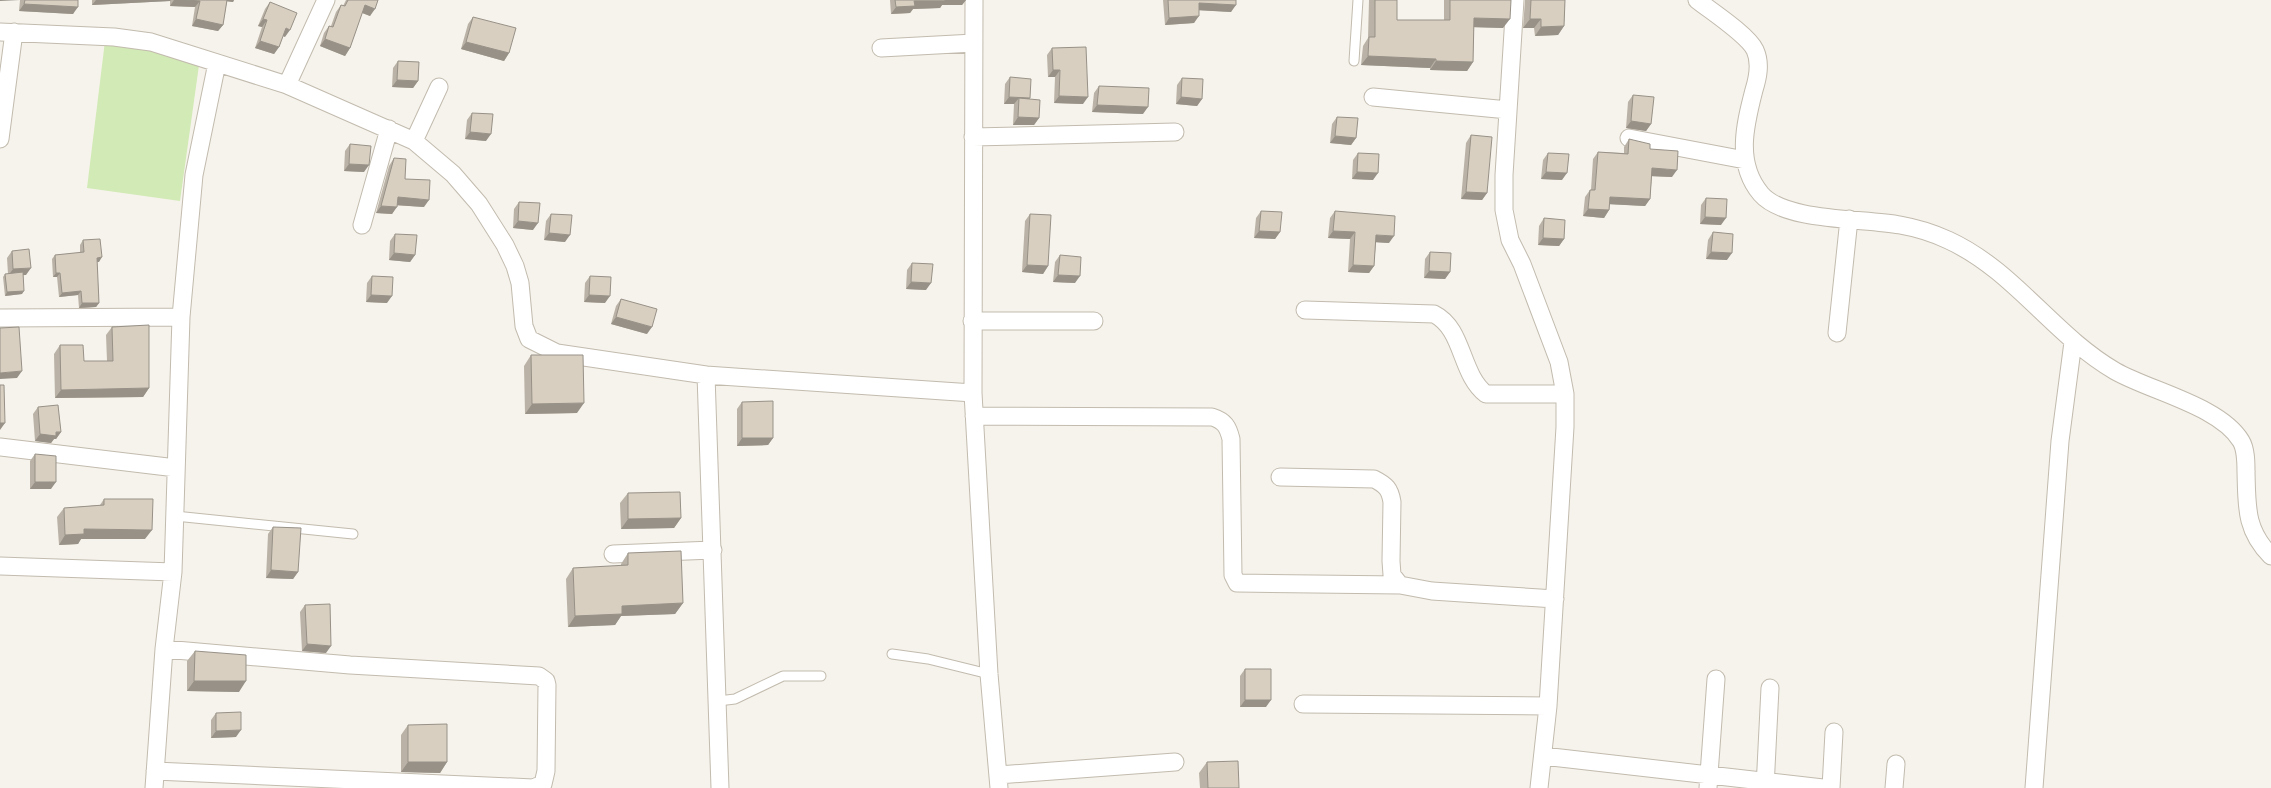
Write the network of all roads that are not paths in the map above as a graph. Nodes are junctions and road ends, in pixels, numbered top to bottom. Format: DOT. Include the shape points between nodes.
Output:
graph roads {
  1 [pos="326,0"];
  2 [pos="974,0"];
  3 [pos="1358,0"];
  4 [pos="1515,0"];
  5 [pos="1697,0"];
  6 [pos="7,32"];
  7 [pos="974,43"];
  8 [pos="881,48"];
  9 [pos="1354,61"];
  10 [pos="217,63"];
  11 [pos="287,85"];
  12 [pos="439,87"];
  13 [pos="1373,97"];
  14 [pos="1508,110"];
  15 [pos="389,129"];
  16 [pos="1175,132"];
  17 [pos="973,137"];
  18 [pos="1629,138"];
  19 [pos="0,139"];
  20 [pos="414,142"];
  21 [pos="1745,160"];
  22 [pos="1850,219"];
  23 [pos="362,225"];
  24 [pos="1304,310"];
  25 [pos="181,317"];
  26 [pos="0,318"];
  27 [pos="972,321"];
  28 [pos="1094,321"];
  29 [pos="1837,333"];
  30 [pos="2072,342"];
  31 [pos="706,375"];
  32 [pos="973,393"];
  33 [pos="1565,394"];
  34 [pos="974,416"];
  35 [pos="0,447"];
  36 [pos="176,468"];
  37 [pos="1280,477"];
  38 [pos="175,516"];
  39 [pos="353,534"];
  40 [pos="713,550"];
  41 [pos="613,554"];
  42 [pos="2271,556"];
  43 [pos="0,566"];
  44 [pos="173,572"];
  45 [pos="1400,585"];
  46 [pos="1555,599"];
  47 [pos="164,648"];
  48 [pos="892,654"];
  49 [pos="989,674"];
  50 [pos="821,676"];
  51 [pos="1716,679"];
  52 [pos="1770,688"];
  53 [pos="718,701"];
  54 [pos="1303,704"];
  55 [pos="1548,706"];
  56 [pos="1834,732"];
  57 [pos="1543,756"];
  58 [pos="1174,762"];
  59 [pos="1896,764"];
  60 [pos="155,771"];
  61 [pos="999,781"];
  62 [pos="1708,781"];
  63 [pos="300,783"];
  64 [pos="1765,785"];
  65 [pos="154,788"];
  66 [pos="720,788"];
  67 [pos="1539,788"];
  68 [pos="1823,788"];
  69 [pos="1831,788"];
  70 [pos="1894,788"];
  71 [pos="2034,788"];
  1 -- 11 [label="street"];
  2 -- 7 [label="street"];
  3 -- 9 [label="lane"];
  4 -- 14 [label="street"];
  5 -- 21 [label="street" via="1755,49 1758,69 1744,129"];
  6 -- 10 [label="street" via="114,37 143,41"];
  6 -- 19 [label="street"];
  7 -- 8 [label="street"];
  7 -- 17 [label="street"];
  10 -- 11 [label="street"];
  10 -- 25 [label="street" via="194,175"];
  11 -- 15 [label="street"];
  12 -- 20 [label="street"];
  13 -- 14 [label="street"];
  14 -- 33 [label="street" via="1504,210 1510,240 1522,264 1559,362"];
  15 -- 20 [label="street"];
  15 -- 23 [label="street"];
  16 -- 17 [label="street"];
  17 -- 27 [label="street"];
  18 -- 21 [label="street"];
  20 -- 31 [label="street" via="453,174 479,204 505,245 520,283 524,326 529,339 557,353"];
  21 -- 22 [label="street" via="1750,177 1762,196 1782,208 1806,214"];
  22 -- 29 [label="street"];
  22 -- 30 [label="street" via="1900,224 1936,234 1966,248 1996,269"];
  24 -- 33 [label="street" via="1434,314 1447,324 1473,381 1486,394"];
  25 -- 26 [label="street"];
  25 -- 36 [label="street"];
  27 -- 28 [label="street"];
  27 -- 32 [label="street"];
  30 -- 42 [label="street" via="2116,372 2220,420 2232,429 2242,442 2246,463 2247,513 2254,532"];
  30 -- 71 [label="street" via="2060,441"];
  31 -- 32 [label="street"];
  31 -- 40 [label="street"];
  32 -- 34 [label="street"];
  33 -- 46 [label="street"];
  34 -- 45 [label="street" via="1212,417 1221,420 1228,429 1231,439 1233,574 1237,584"];
  34 -- 49 [label="street"];
  35 -- 36 [label="street"];
  36 -- 38 [label="street"];
  37 -- 45 [label="street" via="1360,478 1374,479 1385,484 1391,490 1392,502 1392,575"];
  38 -- 39 [label="lane"];
  38 -- 44 [label="street"];
  40 -- 41 [label="street"];
  40 -- 53 [label="street"];
  43 -- 44 [label="street"];
  44 -- 47 [label="street"];
  45 -- 46 [label="street" via="1432,592"];
  46 -- 55 [label="street"];
  47 -- 60 [label="street"];
  47 -- 63 [label="street" via="350,665 539,676 546,681 546,771 545,781 539,786"];
  48 -- 49 [label="lane" via="928,659"];
  49 -- 61 [label="street"];
  50 -- 53 [label="lane" via="783,676 735,699"];
  51 -- 62 [label="street"];
  52 -- 64 [label="street"];
  53 -- 66 [label="street"];
  54 -- 55 [label="street"];
  55 -- 57 [label="street"];
  56 -- 69 [label="street"];
  57 -- 62 [label="street"];
  57 -- 67 [label="street"];
  58 -- 61 [label="street"];
  59 -- 70 [label="street"];
  60 -- 63 [label="street"];
  60 -- 65 [label="street"];
  62 -- 64 [label="street"];
  64 -- 68 [label="street"];
}
